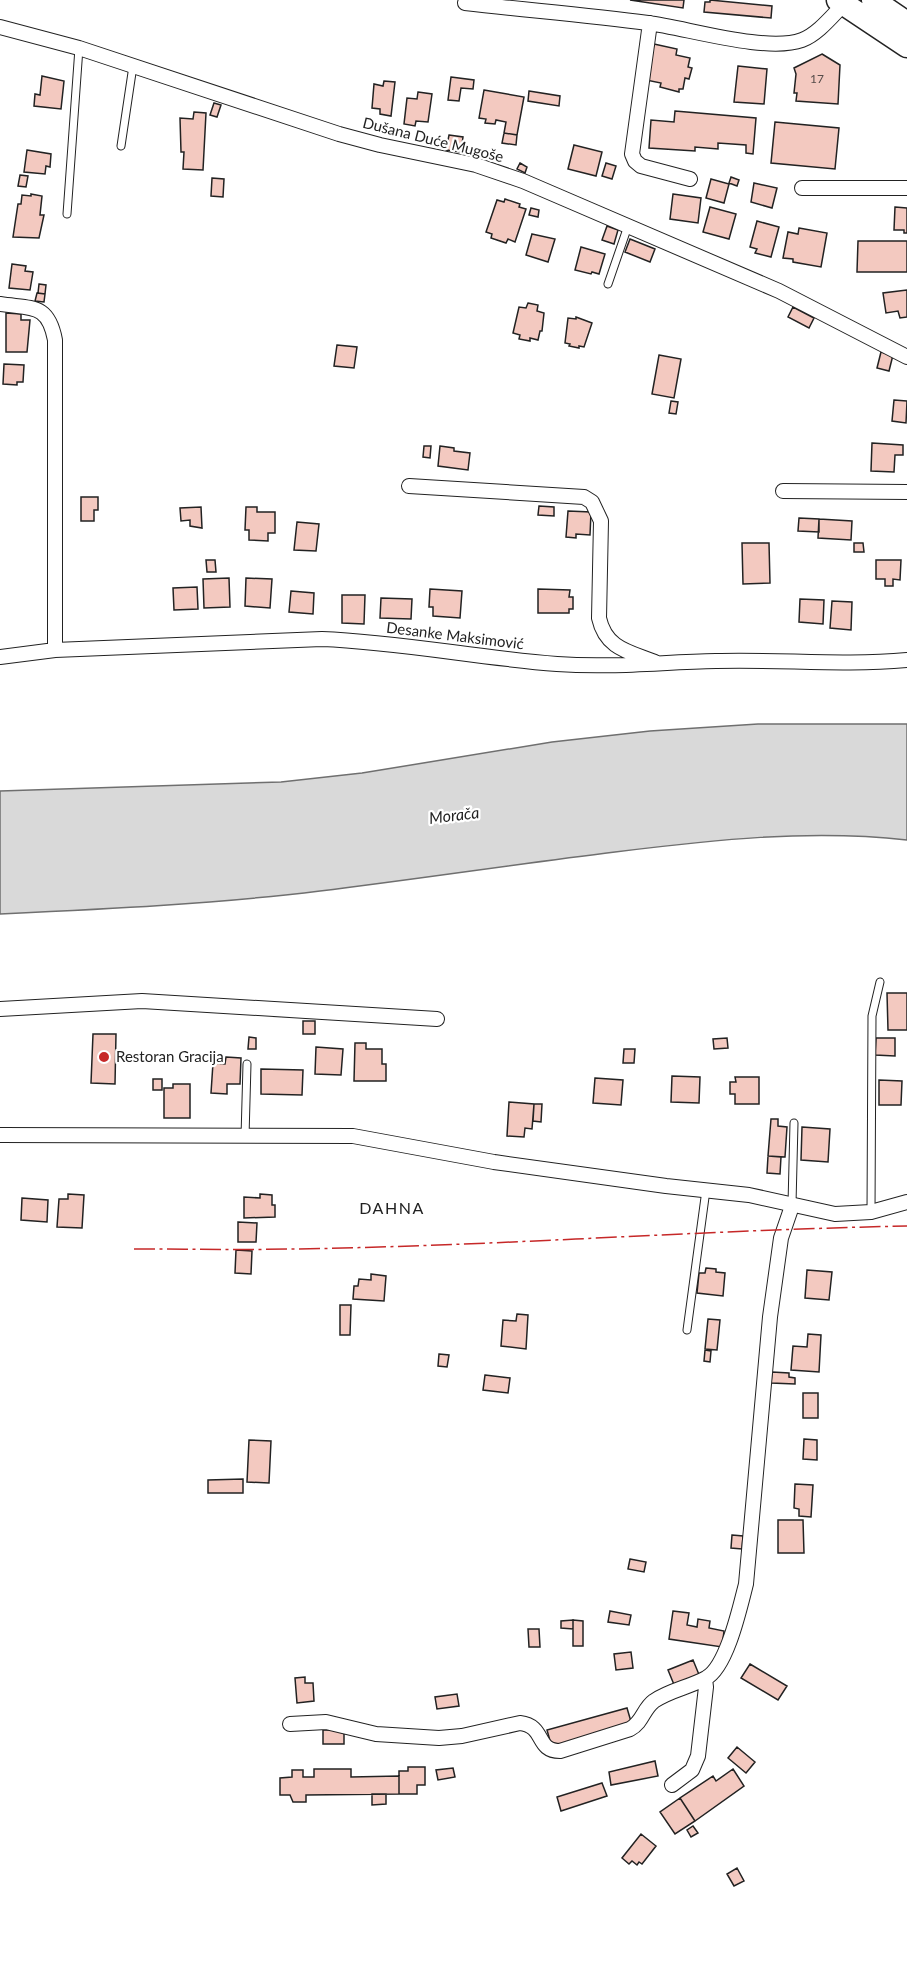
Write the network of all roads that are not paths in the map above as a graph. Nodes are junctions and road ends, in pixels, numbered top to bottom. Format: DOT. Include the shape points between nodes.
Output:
graph roads {
  1 [pos="465,3"];
  2 [pos="855,9"];
  3 [pos="896,13"];
  4 [pos="650,23"];
  5 [pos="0,27"];
  6 [pos="907,46"];
  7 [pos="79,48"];
  8 [pos="133,66"];
  9 [pos="121,146"];
  10 [pos="690,179"];
  11 [pos="802,188"];
  12 [pos="907,188"];
  13 [pos="67,214"];
  14 [pos="628,226"];
  15 [pos="608,284"];
  16 [pos="0,304"];
  17 [pos="907,357"];
  18 [pos="409,486"];
  19 [pos="783,491"];
  20 [pos="907,492"];
  21 [pos="55,651"];
  22 [pos="0,657"];
  23 [pos="907,660"];
  24 [pos="661,664"];
  25 [pos="880,982"];
  26 [pos="0,1009"];
  27 [pos="437,1019"];
  28 [pos="248,1064"];
  29 [pos="794,1123"];
  30 [pos="0,1135"];
  31 [pos="245,1137"];
  32 [pos="706,1190"];
  33 [pos="907,1202"];
  34 [pos="792,1206"];
  35 [pos="871,1212"];
  36 [pos="687,1330"];
  37 [pos="705,1679"];
  38 [pos="290,1724"];
  39 [pos="672,1785"];
  1 -- 4 [label="street"];
  2 -- 3 [label="main road"];
  2 -- 4 [label="street" via="803,40 785,43 750,42"];
  2 -- 6 [label="main road"];
  4 -- 10 [label="street" via="632,154 641,166"];
  5 -- 7 [label="street, Dušana Duće Mugoše"];
  7 -- 8 [label="street, Dušana Duće Mugoše"];
  7 -- 13 [label="lane"];
  8 -- 9 [label="lane"];
  8 -- 14 [label="street, Dušana Duće Mugoše" via="339,134 476,165"];
  11 -- 12 [label="street"];
  14 -- 15 [label="lane"];
  14 -- 17 [label="street, Dušana Duće Mugoše" via="779,291"];
  16 -- 21 [label="street" via="45,313 55,340"];
  18 -- 24 [label="street" via="584,497 592,502 601,521 602,631 608,641"];
  19 -- 20 [label="street"];
  21 -- 22 [label="street, Desanke Maksimović"];
  21 -- 24 [label="street, Desanke Maksimović" via="322,639 576,665"];
  23 -- 24 [label="street, Desanke Maksimović" via="867,664"];
  25 -- 35 [label="lane" via="872,1016"];
  26 -- 27 [label="street" via="142,1001"];
  28 -- 31 [label="lane"];
  29 -- 34 [label="lane"];
  30 -- 31 [label="street"];
  31 -- 32 [label="street" via="360,1137 494,1162"];
  32 -- 34 [label="street"];
  32 -- 36 [label="lane"];
  33 -- 35 [label="street"];
  34 -- 35 [label="street" via="835,1214"];
  34 -- 37 [label="street" via="781,1238 771,1307 746,1584 725,1650"];
  37 -- 38 [label="street" via="654,1701 638,1725 630,1729 560,1751 545,1746 535,1728 520,1723 439,1738 376,1734 326,1722"];
  37 -- 39 [label="street" via="698,1756 692,1770"];
}
